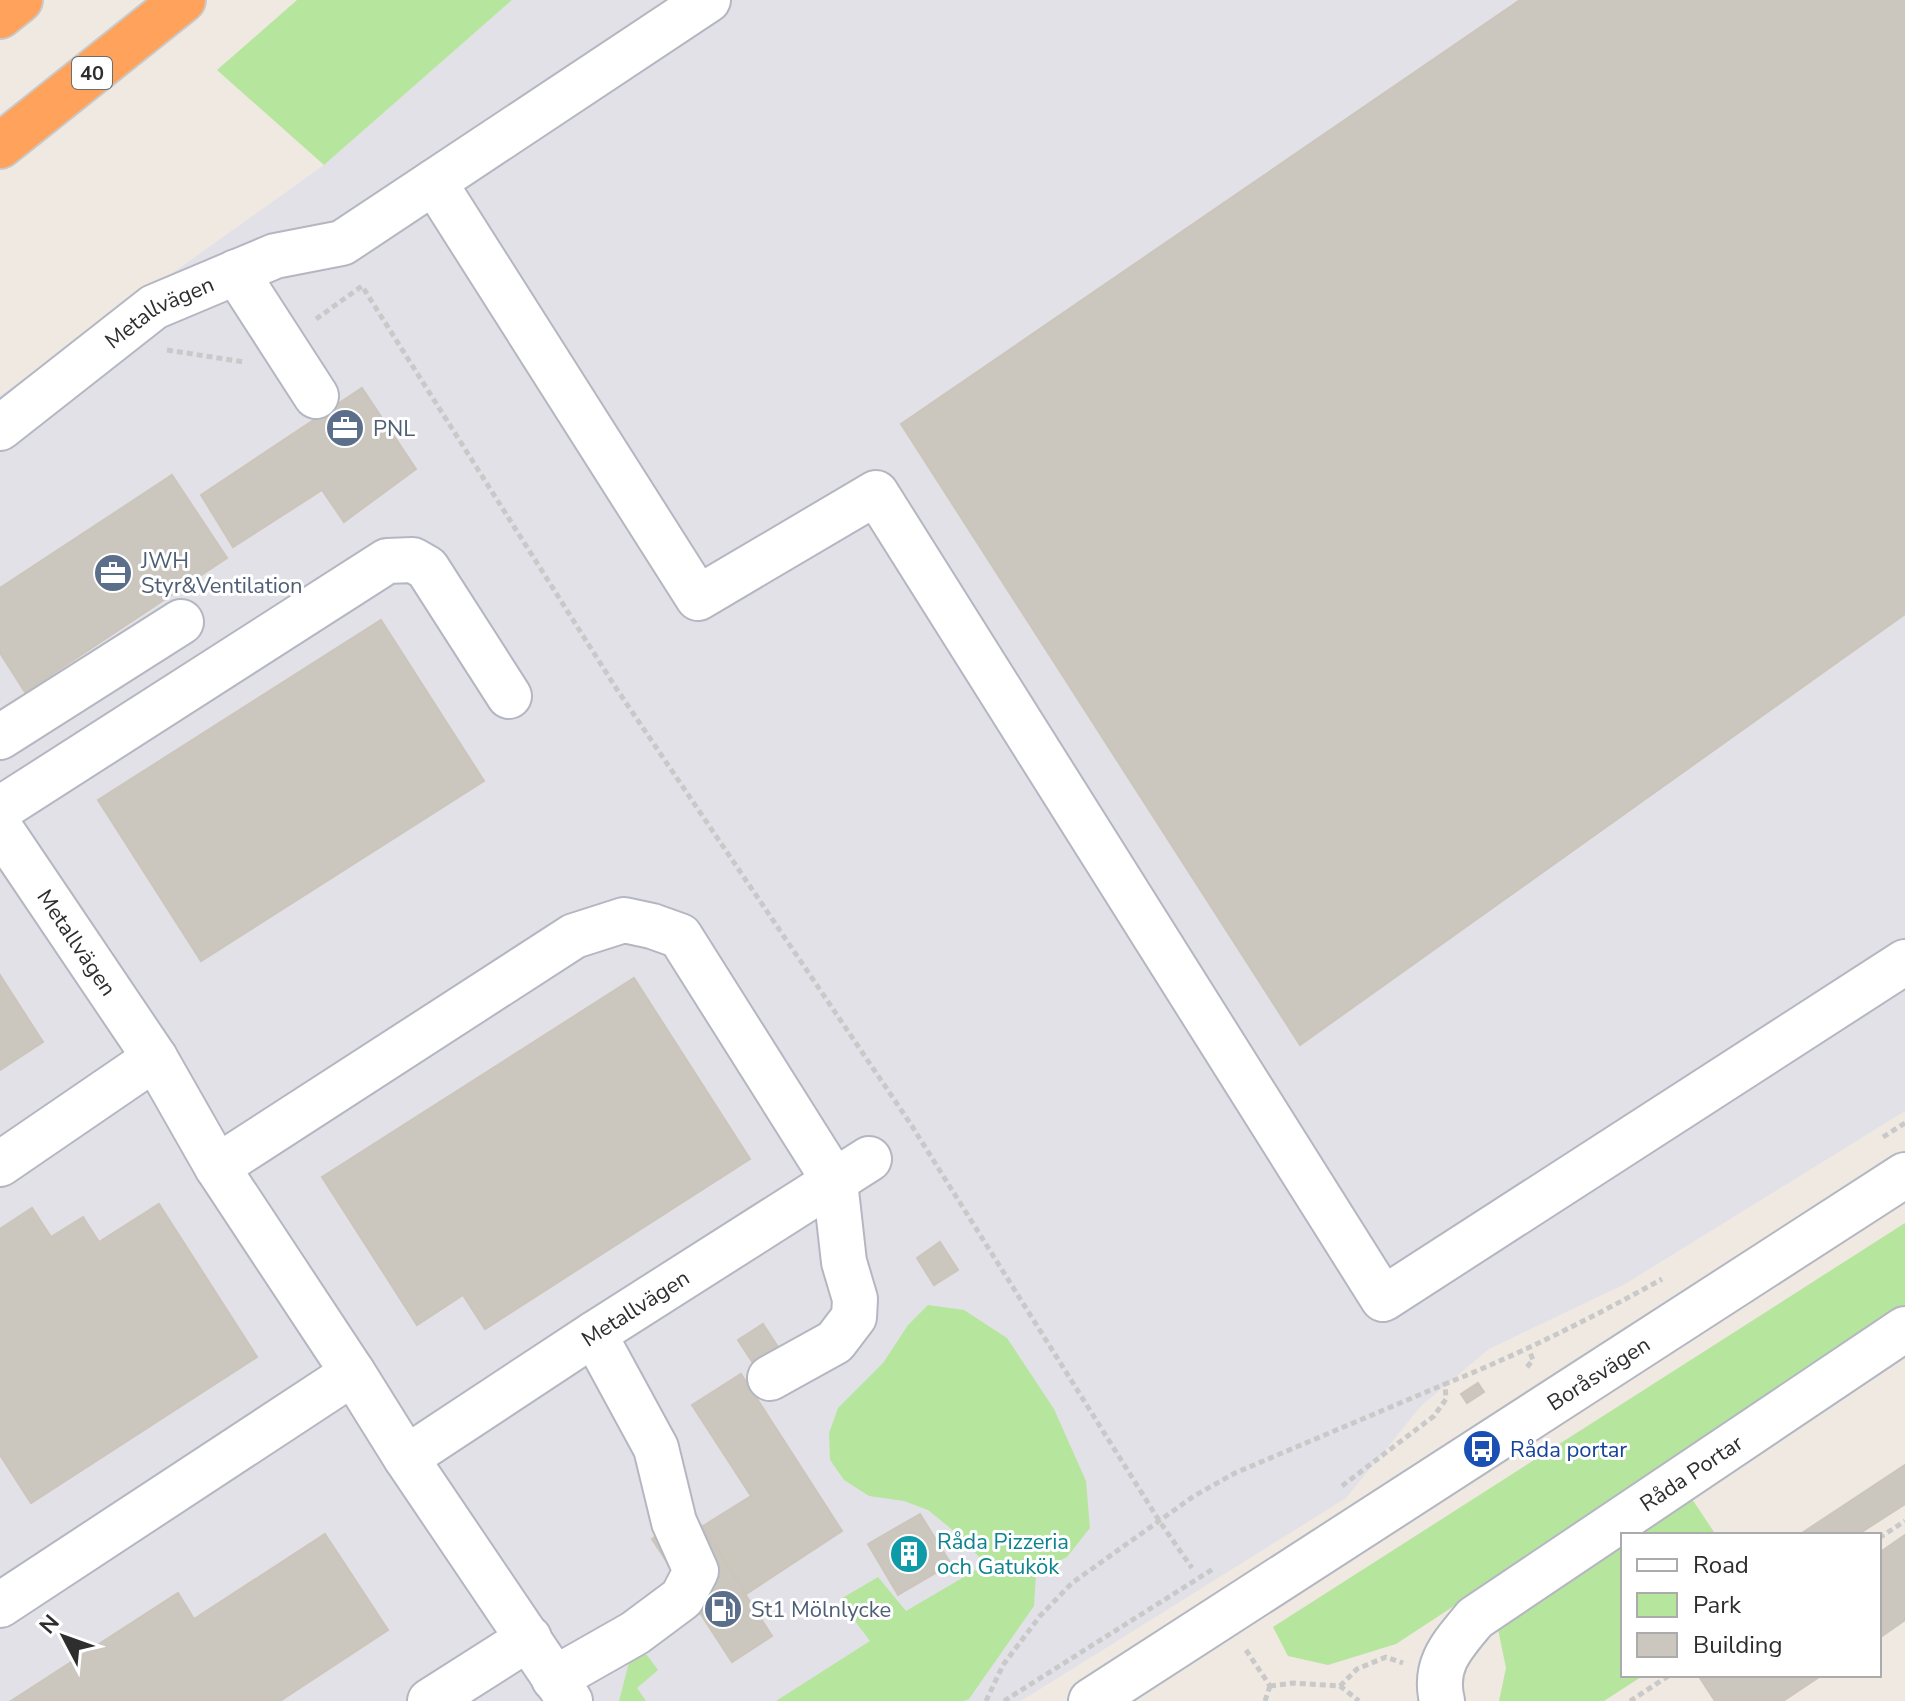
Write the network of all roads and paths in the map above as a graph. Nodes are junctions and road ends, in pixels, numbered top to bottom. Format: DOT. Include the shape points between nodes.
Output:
graph roads {
  1 [pos="20,0"];
  2 [pos="183,0"];
  3 [pos="708,0"];
  4 [pos="0,16"];
  5 [pos="0,146"];
  6 [pos="434,182"];
  7 [pos="236,272"];
  8 [pos="282,343"];
  9 [pos="164,350"];
  10 [pos="316,396"];
  11 [pos="0,428"];
  12 [pos="181,622"];
  13 [pos="509,696"];
  14 [pos="0,737"];
  15 [pos="0,809"];
  16 [pos="0,828"];
  17 [pos="1905,962"];
  18 [pos="155,1058"];
  19 [pos="1905,1123"];
  20 [pos="1879,1139"];
  21 [pos="0,1164"];
  22 [pos="217,1167"];
  23 [pos="852,1171"];
  24 [pos="1905,1175"];
  25 [pos="1674,1272"];
  26 [pos="1905,1329"];
  27 [pos="594,1334"];
  28 [pos="1528,1347"];
  29 [pos="1527,1368"];
  30 [pos="353,1373"];
  31 [pos="770,1378"];
  32 [pos="1445,1384"];
  33 [pos="1434,1416"];
  34 [pos="1444,1421"];
  35 [pos="406,1458"];
  36 [pos="1339,1488"];
  37 [pos="1905,1521"];
  38 [pos="1160,1522"];
  39 [pos="1881,1537"];
  40 [pos="1192,1568"];
  41 [pos="1215,1568"];
  42 [pos="0,1605"];
  43 [pos="529,1638"];
  44 [pos="1238,1639"];
  45 [pos="1667,1677"];
  46 [pos="1270,1686"];
  47 [pos="1340,1686"];
  48 [pos="562,1690"];
  49 [pos="1440,1692"];
  50 [pos="430,1701"];
  51 [pos="986,1701"];
  52 [pos="1004,1701"];
  53 [pos="1091,1701"];
  54 [pos="1265,1701"];
  55 [pos="1359,1701"];
  56 [pos="1630,1701"];
  1 -- 4 [label="highway"];
  2 -- 5 [label="highway, 40"];
  3 -- 6 [label="street"];
  6 -- 7 [label="street, Metallvägen" via="342,243 275,256"];
  6 -- 17 [label="street" via="698,598 876,493 1383,1299"];
  7 -- 8 [label="street"];
  7 -- 11 [label="street, Metallvägen" via="154,307"];
  8 -- 9 [label="path" via="257,362 244,363"];
  8 -- 10 [label="street"];
  8 -- 38 [label="path" via="362,286 616,688 910,1123"];
  12 -- 14 [label="street"];
  13 -- 15 [label="street" via="427,568 413,560 387,561"];
  16 -- 18 [label="street, Metallvägen"];
  18 -- 21 [label="street"];
  18 -- 22 [label="street, Metallvägen"];
  19 -- 20 [label="path"];
  22 -- 23 [label="street" via="574,936 624,920 680,936"];
  22 -- 30 [label="street, Metallvägen"];
  23 -- 27 [label="street, Metallvägen"];
  23 -- 31 [label="street" via="844,1262 855,1299 854,1317 835,1342"];
  24 -- 53 [label="street, Boråsvägen"];
  25 -- 28 [label="path"];
  26 -- 49 [label="street, Råda Portar" via="1475,1618 1446,1653"];
  27 -- 35 [label="street, Metallvägen"];
  27 -- 48 [label="street" via="656,1448 674,1522 696,1571 682,1598"];
  28 -- 29 [label="path" via="1533,1360"];
  28 -- 32 [label="path"];
  30 -- 35 [label="street, Metallvägen"];
  30 -- 42 [label="street"];
  32 -- 33 [label="path" via="1446,1399"];
  32 -- 38 [label="path" via="1235,1473"];
  33 -- 34 [label="path"];
  33 -- 36 [label="path"];
  35 -- 43 [label="street, Metallvägen"];
  37 -- 39 [label="path"];
  38 -- 40 [label="path"];
  38 -- 51 [label="path" via="1072,1583 1003,1665"];
  41 -- 52 [label="path"];
  43 -- 48 [label="street, Metallvägen"];
  43 -- 50 [label="street"];
  44 -- 46 [label="path"];
  45 -- 56 [label="path"];
  46 -- 47 [label="path"];
  46 -- 54 [label="path"];
  47 -- 49 [label="path" via="1357,1669 1386,1657 1412,1666"];
  47 -- 55 [label="path"];
}
